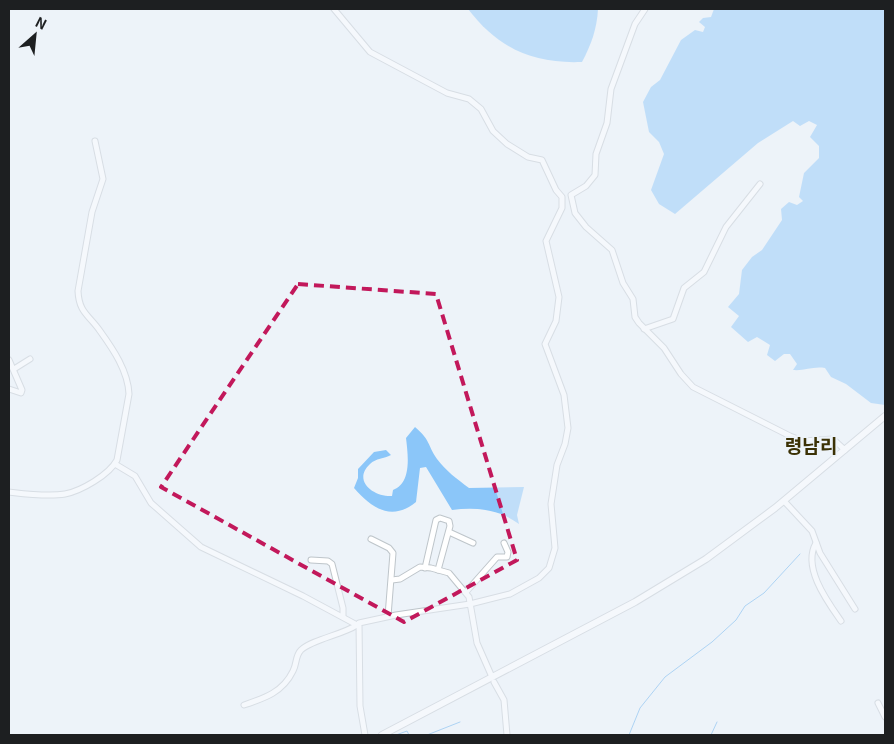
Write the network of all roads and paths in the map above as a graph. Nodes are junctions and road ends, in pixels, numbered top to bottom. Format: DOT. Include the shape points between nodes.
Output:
graph roads {
  1 [pos="334,9"];
  2 [pos="645,9"];
  3 [pos="95,141"];
  4 [pos="760,184"];
  5 [pos="644,329"];
  6 [pos="30,359"];
  7 [pos="9,360"];
  8 [pos="14,369"];
  9 [pos="9,389"];
  10 [pos="885,416"];
  11 [pos="845,450"];
  12 [pos="115,464"];
  13 [pos="9,492"];
  14 [pos="784,501"];
  15 [pos="449,532"];
  16 [pos="370,539"];
  17 [pos="816,542"];
  18 [pos="473,543"];
  19 [pos="504,543"];
  20 [pos="311,560"];
  21 [pos="425,568"];
  22 [pos="438,570"];
  23 [pos="392,580"];
  24 [pos="466,592"];
  25 [pos="470,604"];
  26 [pos="854,610"];
  27 [pos="343,616"];
  28 [pos="388,616"];
  29 [pos="841,621"];
  30 [pos="358,625"];
  31 [pos="493,680"];
  32 [pos="878,703"];
  33 [pos="244,705"];
  34 [pos="885,717"];
  35 [pos="366,735"];
  36 [pos="382,735"];
  37 [pos="507,735"];
  1 -- 25 [label="street" via="378,58 448,93 469,99 481,109 493,131 508,144 528,157 542,160 562,197 562,208 546,241 559,297 556,321 545,344 564,395 568,428 557,465 551,504 555,541 552,562 544,575 519,591"];
  2 -- 5 [label="street" via="635,24 611,89 607,123 596,154 595,175 586,186 573,193 570,200 586,227 612,250 623,283 633,299 635,316"];
  3 -- 12 [label="street" via="103,179 92,212 78,291 79,304 117,356 128,383 129,394"];
  4 -- 5 [label="street" via="726,227 704,272 684,288 673,319"];
  5 -- 11 [label="street" via="664,348 693,387 803,442 833,439"];
  6 -- 8 [label="street"];
  7 -- 8 [label="street"];
  8 -- 9 [label="street" via="22,390 20,393"];
  10 -- 11 [label="main road"];
  11 -- 14 [label="main road"];
  12 -- 13 [label="street" via="102,476 64,494"];
  12 -- 27 [label="street" via="135,476 151,503 201,547"];
  14 -- 17 [label="street" via="812,531"];
  14 -- 31 [label="main road" via="678,577"];
  15 -- 18 [label="street"];
  15 -- 21 [label="street" via="449,522 440,518 436,520"];
  15 -- 22 [label="street"];
  16 -- 23 [label="street" via="393,553"];
  17 -- 26 [label="street"];
  17 -- 29 [label="street" via="811,557 812,567"];
  19 -- 24 [label="street" via="507,557 497,557"];
  20 -- 27 [label="street" via="332,564"];
  21 -- 22 [label="street"];
  21 -- 23 [label="street" via="414,568"];
  22 -- 24 [label="street" via="449,573"];
  23 -- 28 [label="street"];
  24 -- 25 [label="street"];
  25 -- 28 [label="street"];
  25 -- 31 [label="street" via="477,643"];
  27 -- 30 [label="street"];
  28 -- 30 [label="street"];
  30 -- 33 [label="street" via="307,646 296,658 293,671 276,693"];
  30 -- 35 [label="street" via="360,706"];
  31 -- 36 [label="main road"];
  31 -- 37 [label="street" via="504,700"];
  32 -- 34 [label="street"];
}
